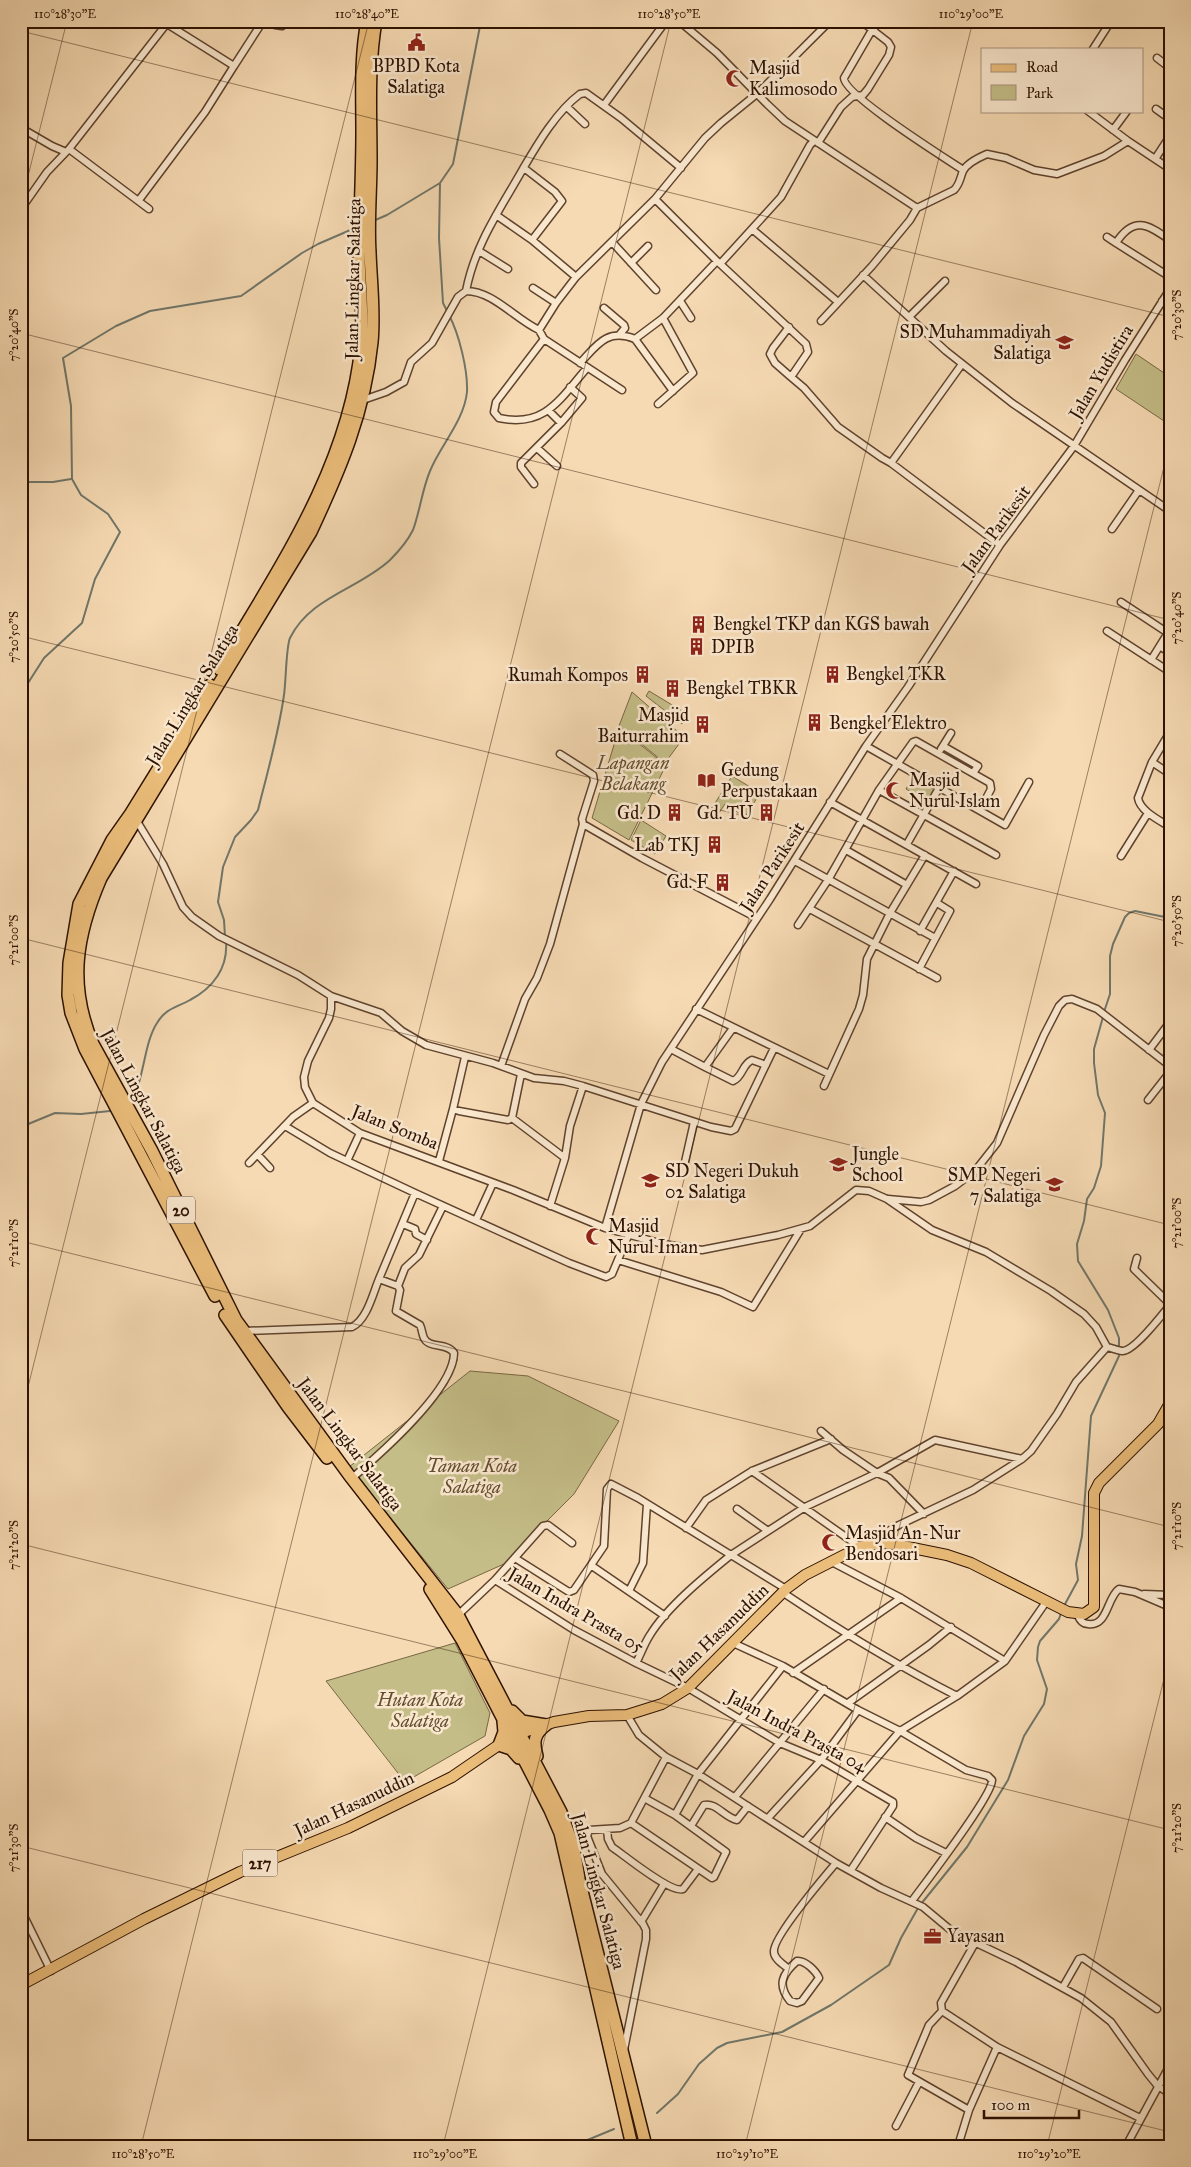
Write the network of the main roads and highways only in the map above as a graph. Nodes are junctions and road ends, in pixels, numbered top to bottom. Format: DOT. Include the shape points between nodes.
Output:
graph roads {
  1 [pos="367,21"];
  2 [pos="376,21"];
  3 [pos="366,204"];
  4 [pos="134,817"];
  5 [pos="1170,1403"];
  6 [pos="353,1484"];
  7 [pos="500,1704"];
  8 [pos="546,1725"];
  9 [pos="516,1735"];
  10 [pos="499,1745"];
  11 [pos="539,1777"];
  12 [pos="21,1985"];
  13 [pos="617,2057"];
  14 [pos="632,2146"];
  15 [pos="646,2146"];
  1 -- 3 [label="highway, Jalan Lingkar Salatiga / 20" via="363,54"];
  2 -- 3 [label="highway, Jalan Lingkar Salatiga / 20" via="371,56"];
  3 -- 4 [label="highway, Jalan Lingkar Salatiga / 20" via="364,251 373,309 372,340 334,484 311,532"];
  4 -- 6 [label="highway, Jalan Lingkar Salatiga / 20" via="101,878 80,935 77,991 85,1027 152,1151 225,1300"];
  4 -- 6 [label="highway, Jalan Lingkar Salatiga / 20" via="112,840 79,904 68,963 71,1013 85,1049 232,1328 288,1407"];
  5 -- 8 [label="main road, Jalan Hasanuddin" via="1158,1424 1099,1483 1094,1493 1094,1608 1076,1613 1058,1607 971,1563 947,1555 893,1544 860,1547 805,1575 784,1591 688,1688 662,1704 627,1715 589,1716"];
  6 -- 7 [label="highway, Jalan Lingkar Salatiga / 20" via="435,1596"];
  6 -- 7 [label="highway, Jalan Lingkar Salatiga / 20" via="458,1615"];
  7 -- 8 [label="highway" via="522,1721"];
  7 -- 9 [label="highway, Jalan Lingkar Salatiga / 20"];
  7 -- 10 [label="highway" via="504,1728"];
  8 -- 9 [label="main road, Jalan Hasanuddin"];
  8 -- 11 [label="highway" via="534,1741"];
  9 -- 10 [label="main road, Jalan Hasanuddin"];
  9 -- 11 [label="highway, Jalan Lingkar Salatiga / 20"];
  10 -- 11 [label="highway" via="514,1751"];
  10 -- 12 [label="main road, Jalan Hasanuddin / 217" via="452,1777 348,1828 240,1872"];
  11 -- 13 [label="highway, Jalan Lingkar Salatiga / 20" via="561,1812 574,1848"];
  13 -- 14 [label="highway, Jalan Lingkar Salatiga / 20"];
  13 -- 15 [label="highway, Jalan Lingkar Salatiga / 20"];
}
